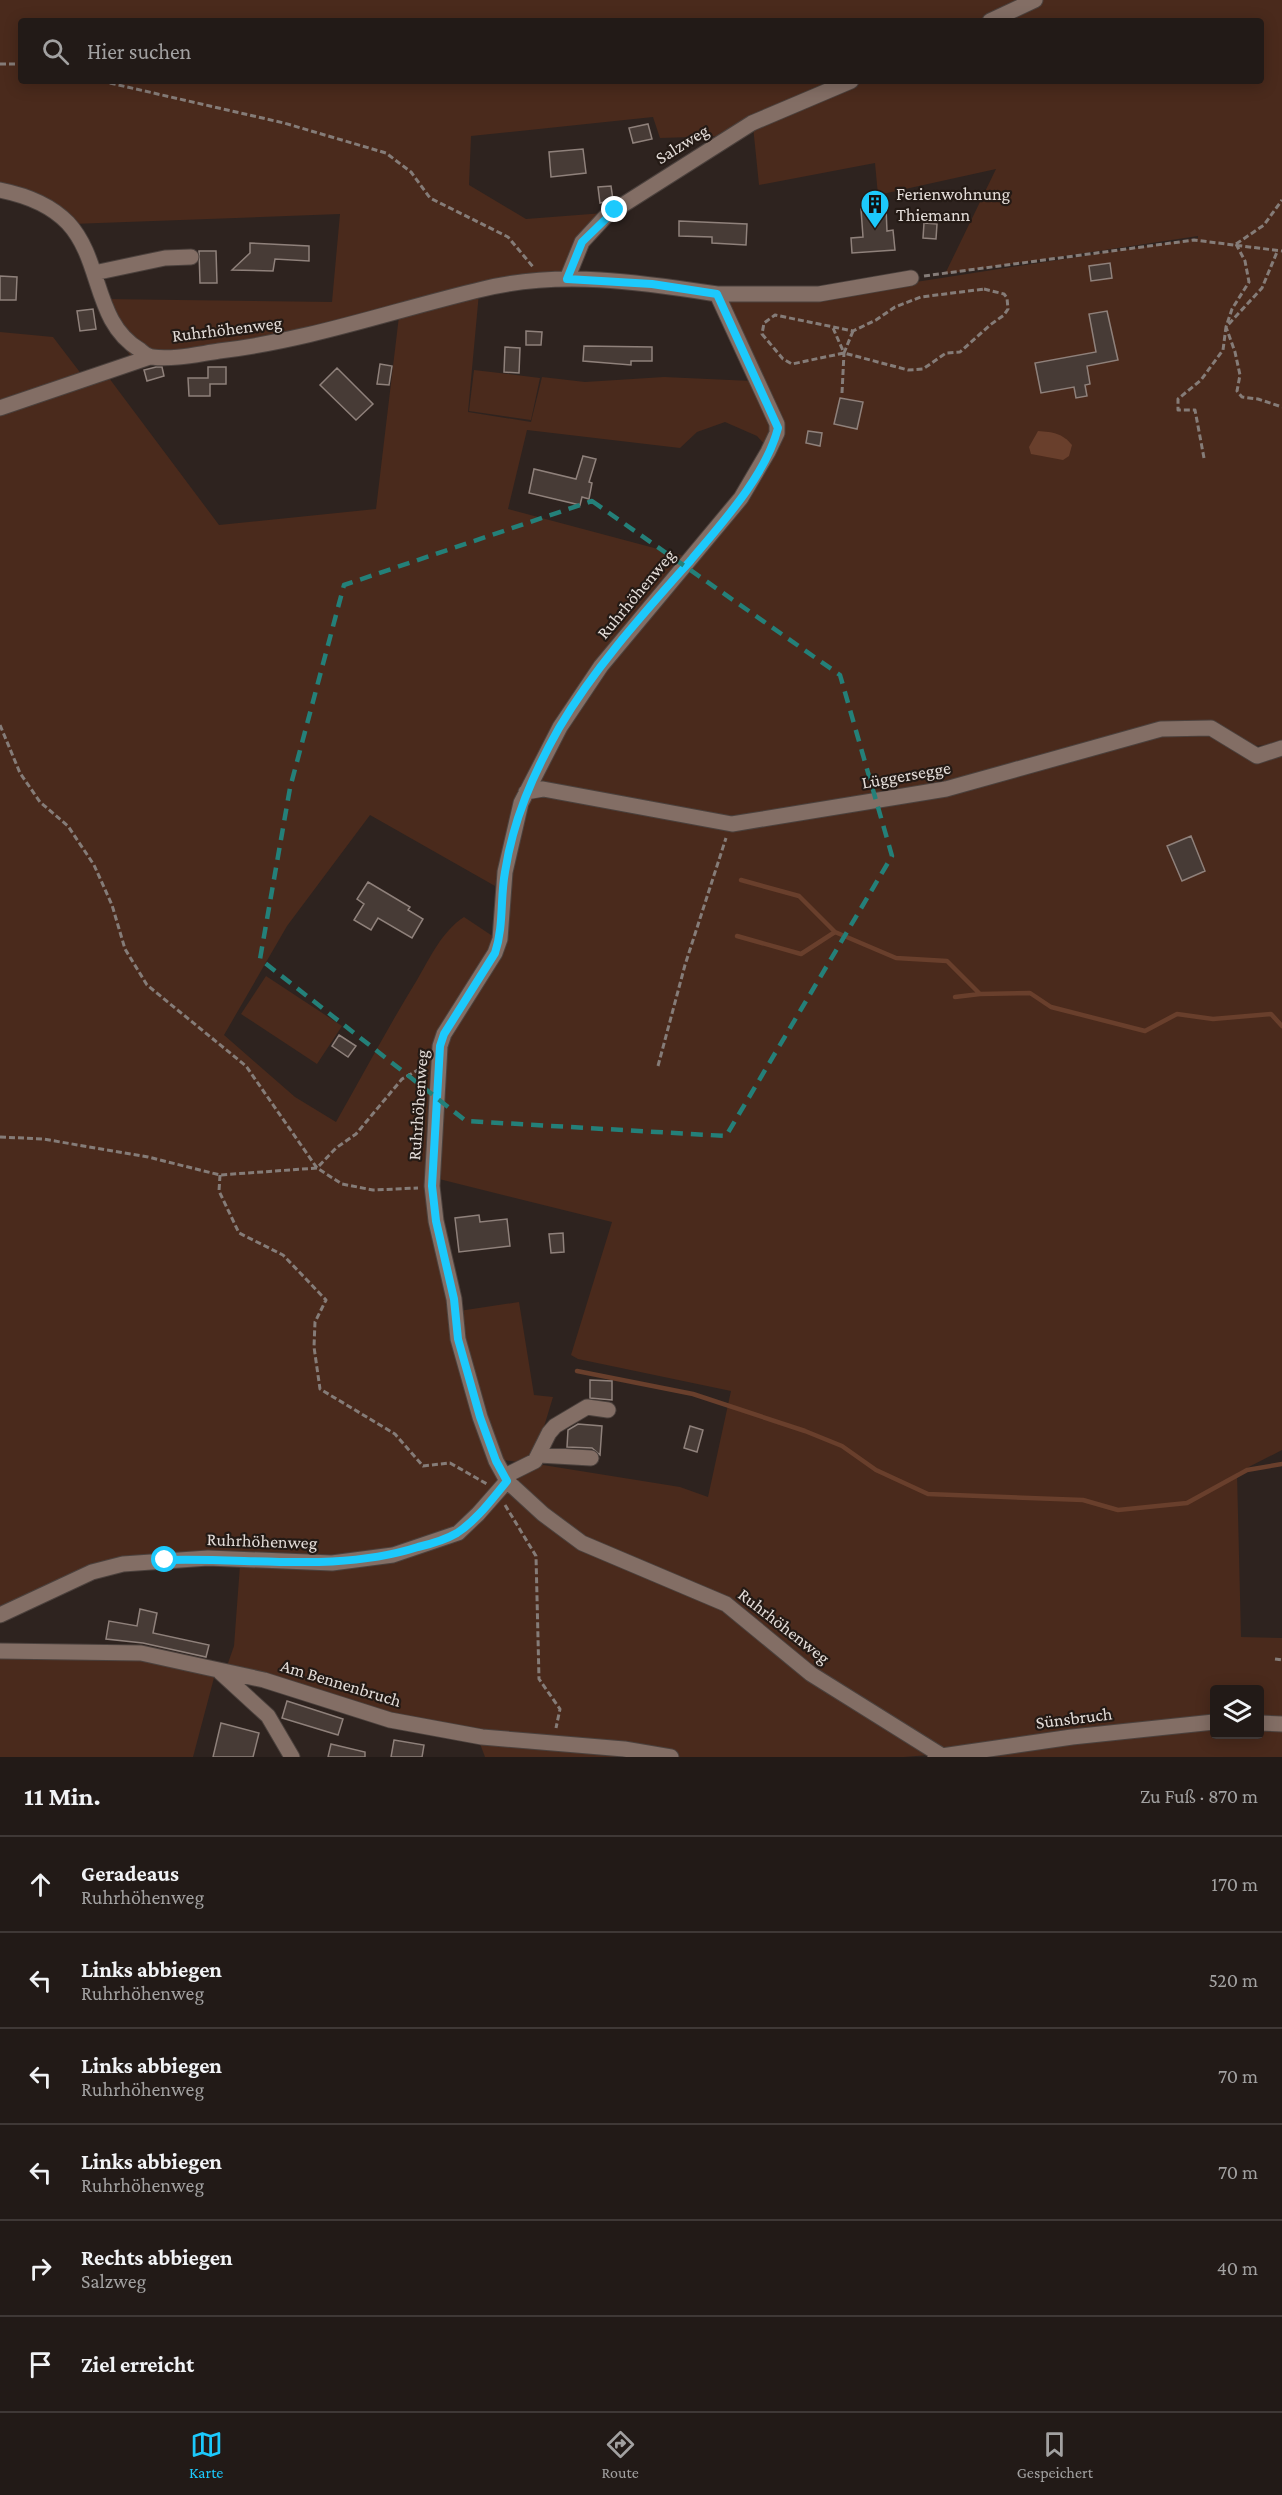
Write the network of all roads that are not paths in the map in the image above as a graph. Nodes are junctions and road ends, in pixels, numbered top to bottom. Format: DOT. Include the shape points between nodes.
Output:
graph roads {
  1 [pos="1035,0"];
  2 [pos="996,18"];
  3 [pos="844,84"];
  4 [pos="0,190"];
  5 [pos="191,257"];
  6 [pos="94,273"];
  7 [pos="911,278"];
  8 [pos="567,279"];
  9 [pos="717,294"];
  10 [pos="150,357"];
  11 [pos="0,408"];
  12 [pos="1282,748"];
  13 [pos="526,792"];
  14 [pos="608,1410"];
  15 [pos="539,1455"];
  16 [pos="591,1458"];
  17 [pos="503,1483"];
  18 [pos="0,1615"];
  19 [pos="0,1651"];
  20 [pos="220,1672"];
  21 [pos="1210,1723"];
  22 [pos="1264,1723"];
  23 [pos="1282,1724"];
  24 [pos="292,1757"];
  25 [pos="671,1757"];
  26 [pos="939,1757"];
  1 -- 2 [label="street"];
  3 -- 8 [label="street, Salzweg" via="752,123 608,215 582,242"];
  4 -- 6 [label="street, Ruhrhöhenweg" via="36,200 53,210 77,235"];
  5 -- 6 [label="street" via="165,258"];
  6 -- 10 [label="street, Ruhrhöhenweg" via="113,326 130,345"];
  7 -- 9 [label="street" via="819,294"];
  8 -- 9 [label="street, Ruhrhöhenweg" via="652,284"];
  8 -- 10 [label="street, Ruhrhöhenweg" via="484,288 275,344"];
  9 -- 13 [label="street, Ruhrhöhenweg" via="777,424 777,434 741,498 601,666 560,727"];
  10 -- 11 [label="street, Ruhrhöhenweg"];
  12 -- 13 [label="street, Lüggersegge" via="1257,756 1210,728 1161,729 946,789 732,824 543,789"];
  13 -- 17 [label="street, Ruhrhöhenweg" via="505,872 500,939 444,1034 438,1064 432,1186 458,1339"];
  14 -- 15 [label="street" via="587,1407 555,1426"];
  15 -- 16 [label="street"];
  15 -- 17 [label="street"];
  17 -- 18 [label="street, Ruhrhöhenweg" via="458,1533 393,1555 332,1563 208,1558 123,1564 92,1572"];
  17 -- 26 [label="street, Ruhrhöhenweg" via="582,1543 726,1604 811,1674"];
  19 -- 20 [label="street, Am Bennenbruch" via="141,1653"];
  20 -- 24 [label="street" via="268,1716"];
  20 -- 25 [label="street, Am Bennenbruch" via="264,1680 390,1720 482,1737"];
  21 -- 26 [label="street, Sünsbruch"];
  22 -- 23 [label="street"];
}
